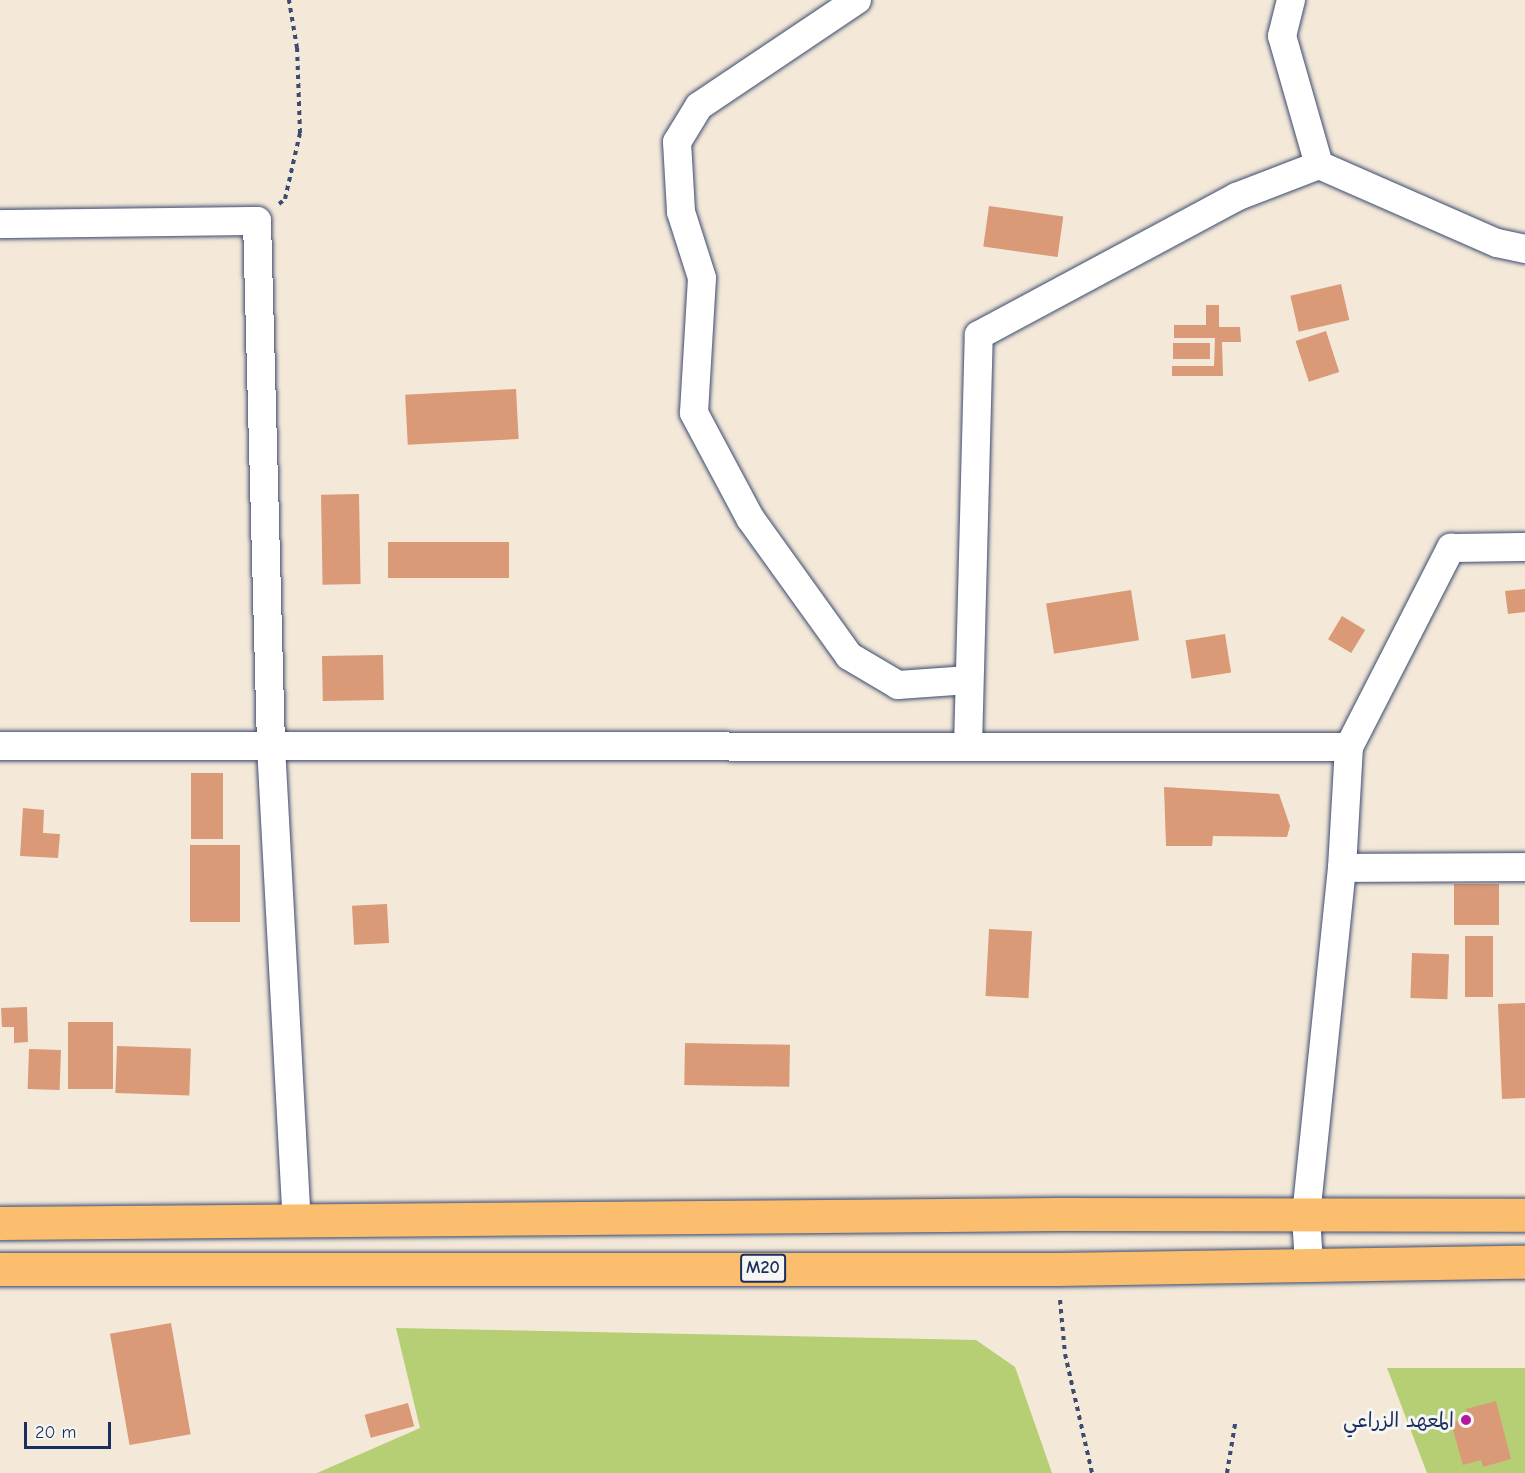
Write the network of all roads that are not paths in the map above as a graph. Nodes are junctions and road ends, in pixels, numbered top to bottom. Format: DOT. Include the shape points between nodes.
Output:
graph roads {
  1 [pos="857,0"];
  2 [pos="1291,0"];
  3 [pos="1319,165"];
  4 [pos="0,224"];
  5 [pos="1525,249"];
  6 [pos="1525,547"];
  7 [pos="969,680"];
  8 [pos="0,746"];
  9 [pos="271,746"];
  10 [pos="968,747"];
  11 [pos="1348,747"];
  12 [pos="1525,867"];
  13 [pos="1342,868"];
  14 [pos="1525,1215"];
  15 [pos="1306,1216"];
  16 [pos="297,1221"];
  17 [pos="0,1223"];
  18 [pos="1525,1262"];
  19 [pos="1309,1264"];
  20 [pos="0,1269"];
  1 -- 7 [label="street" via="699,106 677,142 681,212 702,278 694,413 750,518 849,656 898,686"];
  2 -- 3 [label="street" via="1282,36"];
  3 -- 5 [label="street" via="1497,243"];
  3 -- 7 [label="street" via="1236,197 979,335"];
  4 -- 9 [label="street" via="257,221"];
  6 -- 11 [label="street" via="1451,548"];
  7 -- 10 [label="street"];
  8 -- 9 [label="street"];
  9 -- 10 [label="street"];
  9 -- 16 [label="street"];
  10 -- 11 [label="street"];
  11 -- 13 [label="street"];
  12 -- 13 [label="street"];
  13 -- 15 [label="street"];
  14 -- 15 [label="main road"];
  15 -- 16 [label="main road" via="1058,1214"];
  15 -- 19 [label="street"];
  16 -- 17 [label="main road"];
  18 -- 19 [label="main road, M20"];
  19 -- 20 [label="main road, M20" via="1057,1269"];
}
